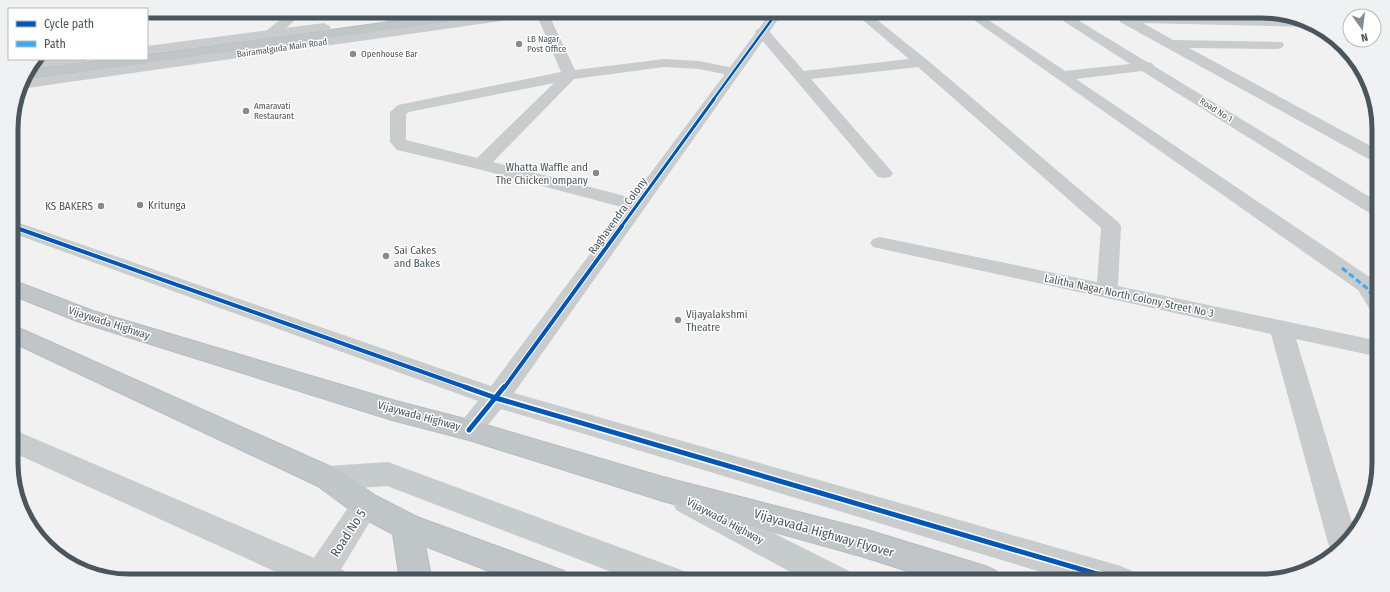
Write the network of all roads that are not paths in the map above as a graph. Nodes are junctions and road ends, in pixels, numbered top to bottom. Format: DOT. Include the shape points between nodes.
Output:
graph roads {
  1 [pos="290,18"];
  2 [pos="373,18"];
  3 [pos="447,18"];
  4 [pos="493,18"];
  5 [pos="545,18"];
  6 [pos="773,18"];
  7 [pos="867,18"];
  8 [pos="977,18"];
  9 [pos="1066,18"];
  10 [pos="1295,24"];
  11 [pos="762,32"];
  12 [pos="271,34"];
  13 [pos="1169,44"];
  14 [pos="1277,45"];
  15 [pos="148,50"];
  16 [pos="148,59"];
  17 [pos="72,60"];
  18 [pos="138,60"];
  19 [pos="921,62"];
  20 [pos="39,64"];
  21 [pos="1147,66"];
  22 [pos="733,72"];
  23 [pos="33,74"];
  24 [pos="570,75"];
  25 [pos="800,76"];
  26 [pos="1064,76"];
  27 [pos="28,84"];
  28 [pos="1372,154"];
  29 [pos="481,164"];
  30 [pos="884,173"];
  31 [pos="637,205"];
  32 [pos="1372,206"];
  33 [pos="18,228"];
  34 [pos="880,243"];
  35 [pos="18,289"];
  36 [pos="1106,291"];
  37 [pos="1372,292"];
  38 [pos="1281,328"];
  39 [pos="18,336"];
  40 [pos="1372,348"];
  41 [pos="496,398"];
  42 [pos="469,430"];
  43 [pos="18,443"];
  44 [pos="328,478"];
  45 [pos="663,489"];
  46 [pos="366,505"];
  47 [pos="408,526"];
  48 [pos="1342,538"];
  49 [pos="312,574"];
  50 [pos="326,574"];
  51 [pos="415,574"];
  52 [pos="535,574"];
  53 [pos="654,574"];
  54 [pos="825,574"];
  55 [pos="963,574"];
  56 [pos="1097,574"];
  1 -- 12 [label="street"];
  2 -- 12 [label="main road"];
  3 -- 16 [label="highway"];
  4 -- 27 [label="main road, Bairamalguda Main Road"];
  5 -- 24 [label="street"];
  6 -- 11 [label="street, Raghavendra Colony"];
  7 -- 19 [label="street"];
  8 -- 26 [label="street"];
  9 -- 21 [label="street, Road No 1"];
  10 -- 13 [label="street" via="1125,19"];
  11 -- 22 [label="street, Raghavendra Colony"];
  11 -- 25 [label="street"];
  12 -- 15 [label="main road"];
  13 -- 14 [label="street"];
  13 -- 28 [label="street"];
  17 -- 20 [label="main road"];
  18 -- 23 [label="highway"];
  19 -- 25 [label="street"];
  19 -- 36 [label="street" via="1111,226"];
  21 -- 26 [label="street"];
  21 -- 32 [label="street, Road No 1"];
  22 -- 24 [label="street" via="699,65 664,63"];
  22 -- 31 [label="street, Raghavendra Colony"];
  24 -- 29 [label="street"];
  24 -- 29 [label="street" via="404,108 398,112 398,142 403,146"];
  25 -- 30 [label="street"];
  26 -- 37 [label="street" via="1366,285"];
  29 -- 31 [label="street"];
  31 -- 41 [label="street, Raghavendra Colony"];
  33 -- 41 [label="street"];
  34 -- 36 [label="street, Lalitha Nagar North Colony Street No 3"];
  35 -- 42 [label="highway, Vijaywada Highway" via="85,316 392,410"];
  36 -- 38 [label="street, Lalitha Nagar North Colony Street No 3"];
  38 -- 40 [label="street, Lalitha Nagar North Colony Street No 3"];
  38 -- 48 [label="street"];
  39 -- 44 [label="highway"];
  41 -- 42 [label="street, Raghavendra Colony"];
  41 -- 56 [label="street"];
  42 -- 45 [label="highway, Vijaywada Highway"];
  43 -- 49 [label="street"];
  44 -- 46 [label="highway"];
  44 -- 53 [label="main road" via="388,474"];
  45 -- 54 [label="main road, Vijaywada Highway"];
  45 -- 55 [label="highway, Vijayavada Highway Flyover" via="864,543"];
  46 -- 47 [label="highway"];
  46 -- 50 [label="street, Road No 5"];
  47 -- 51 [label="highway"];
  47 -- 52 [label="highway"];
}
